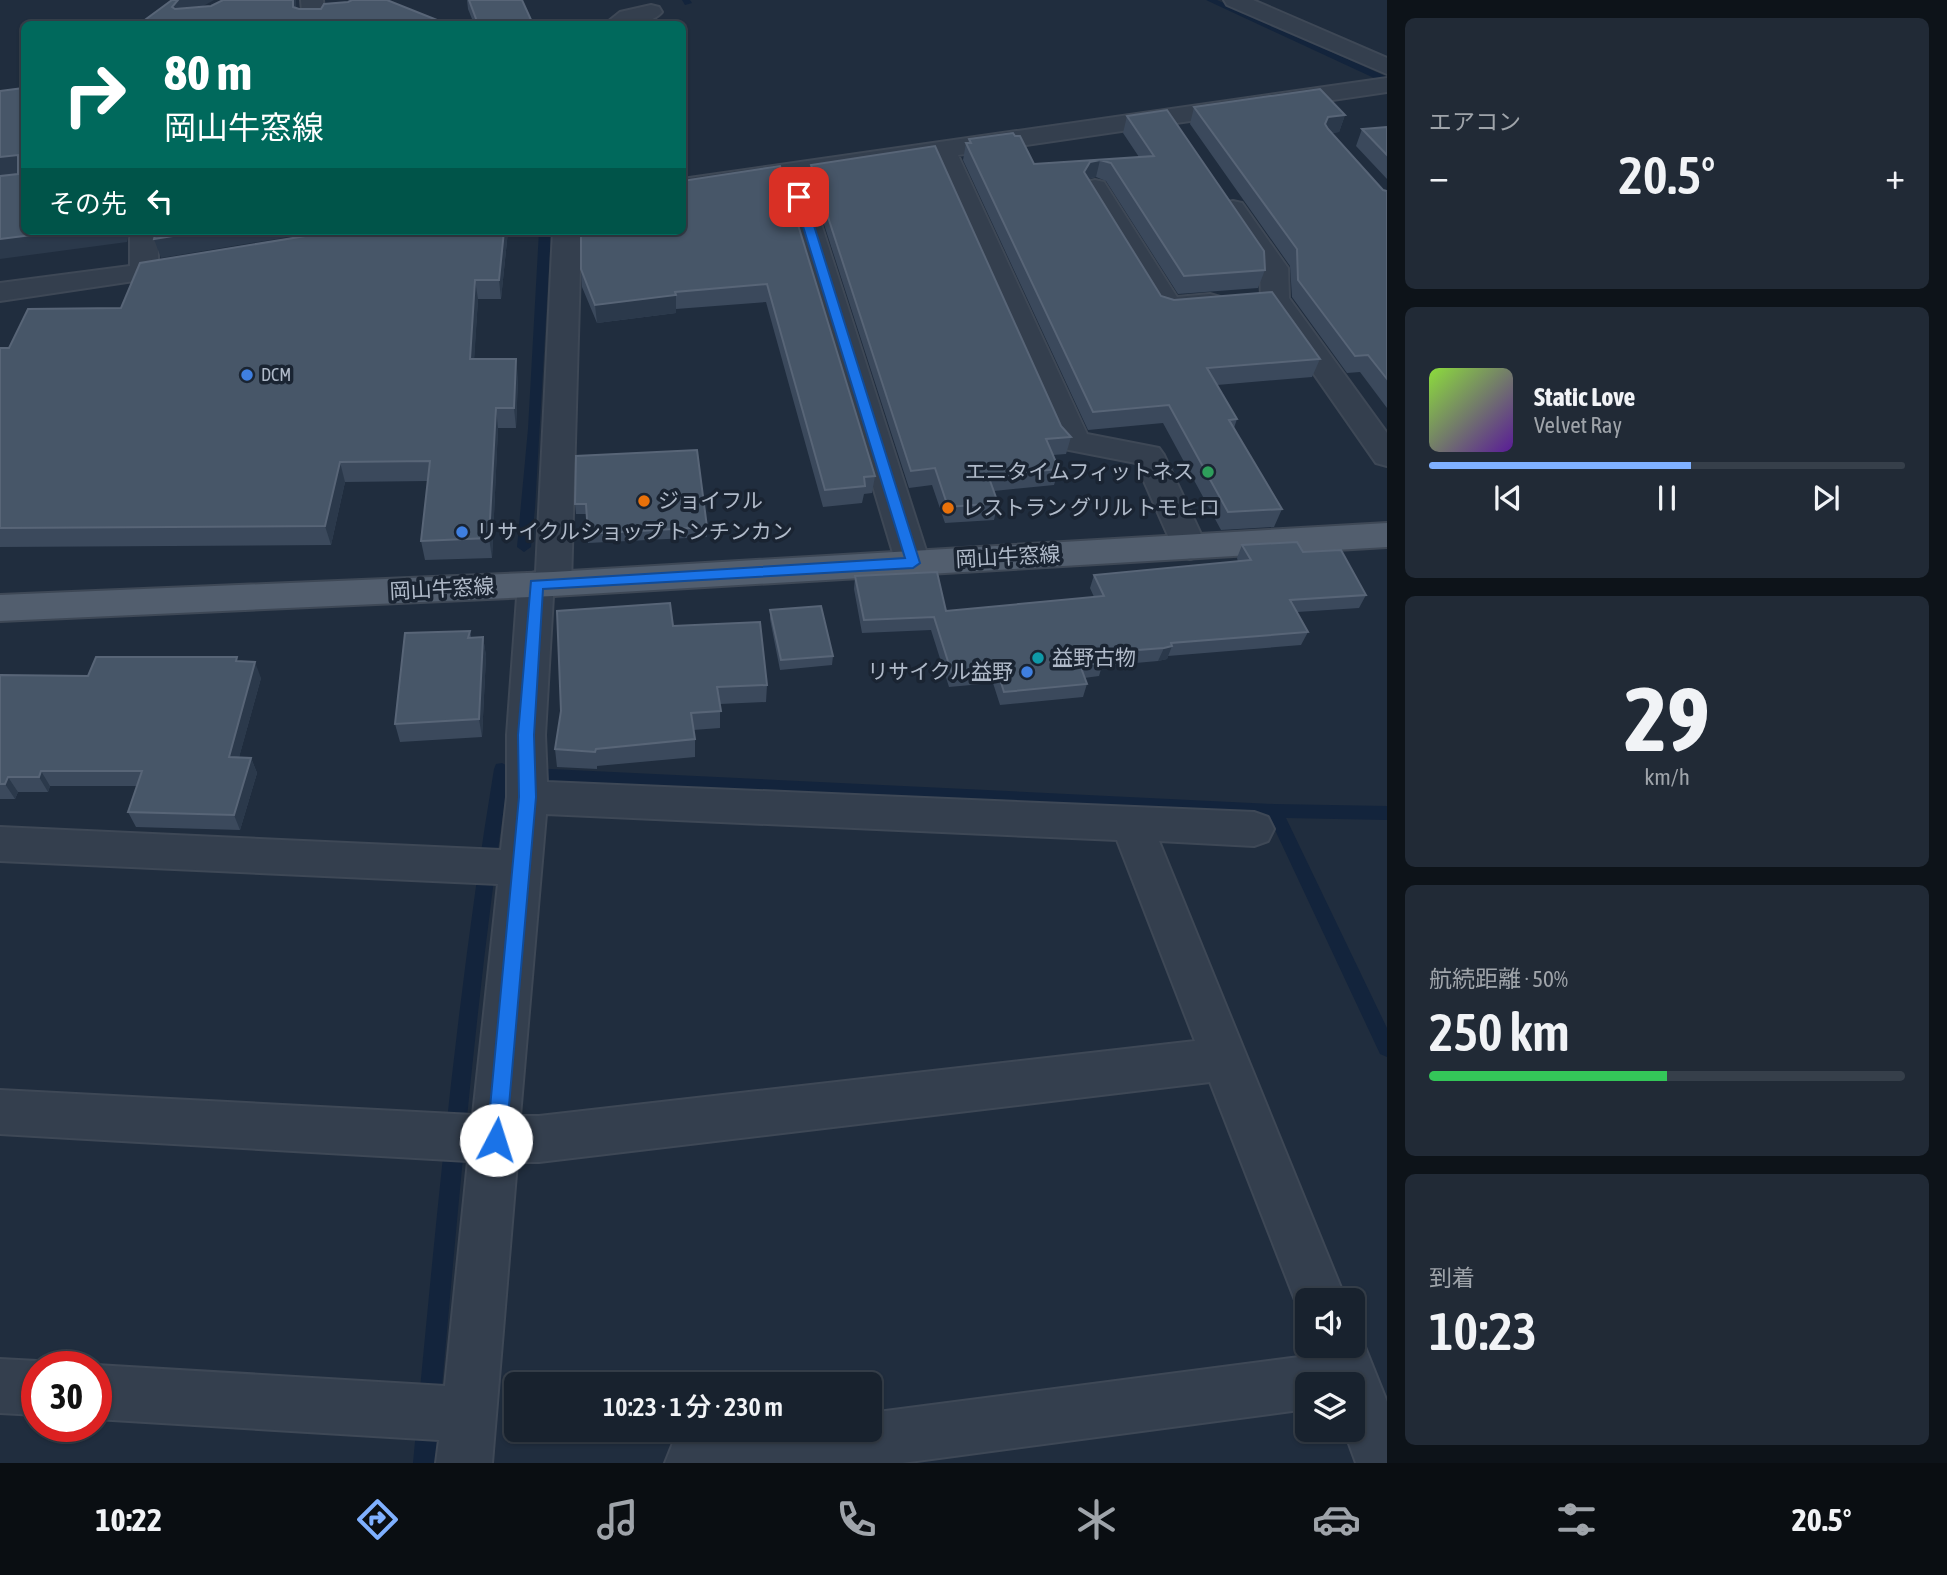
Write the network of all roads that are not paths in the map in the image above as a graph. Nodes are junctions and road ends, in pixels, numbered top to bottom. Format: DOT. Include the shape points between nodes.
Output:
graph roads {
  1 [pos="312,0"];
  2 [pos="1235,0"];
  3 [pos="651,12"];
  4 [pos="314,21"];
  5 [pos="621,21"];
  6 [pos="1385,79"];
  7 [pos="943,149"];
  8 [pos="791,171"];
  9 [pos="1214,182"];
  10 [pos="686,186"];
  11 [pos="1095,188"];
  12 [pos="145,235"];
  13 [pos="566,235"];
  14 [pos="0,292"];
  15 [pos="1252,300"];
  16 [pos="1387,456"];
  17 [pos="1387,535"];
  18 [pos="1191,547"];
  19 [pos="913,563"];
  20 [pos="545,584"];
  21 [pos="0,608"];
  22 [pos="527,782"];
  23 [pos="1132,825"];
  24 [pos="1254,830"];
  25 [pos="0,844"];
  26 [pos="495,867"];
  27 [pos="1224,1059"];
  28 [pos="0,1112"];
  29 [pos="467,1138"];
  30 [pos="1315,1288"];
  31 [pos="1344,1361"];
  32 [pos="0,1386"];
  33 [pos="21,1387"];
  34 [pos="112,1394"];
  35 [pos="447,1426"];
  36 [pos="693,1463"];
  37 [pos="1384,1463"];
  1 -- 4 [label="street"];
  2 -- 6 [label="street"];
  3 -- 5 [label="street"];
  6 -- 7 [label="street"];
  7 -- 8 [label="street"];
  7 -- 18 [label="street" via="1075,442 1148,455"];
  8 -- 10 [label="street"];
  8 -- 19 [label="street"];
  9 -- 15 [label="street" via="1274,268"];
  11 -- 15 [label="street" via="1168,306"];
  12 -- 14 [label="street" via="156,270"];
  13 -- 20 [label="street"];
  15 -- 16 [label="street"];
  17 -- 18 [label="main road, 岡山牛窓線"];
  18 -- 19 [label="main road, 岡山牛窓線"];
  19 -- 20 [label="main road, 岡山牛窓線"];
  20 -- 21 [label="main road, 岡山牛窓線"];
  20 -- 22 [label="street" via="526,735"];
  22 -- 23 [label="street"];
  22 -- 26 [label="street"];
  23 -- 24 [label="street"];
  23 -- 27 [label="street"];
  25 -- 26 [label="street"];
  26 -- 29 [label="street"];
  27 -- 29 [label="street" via="539,1139"];
  27 -- 30 [label="street"];
  28 -- 29 [label="street"];
  29 -- 35 [label="street"];
  31 -- 36 [label="street"];
  31 -- 37 [label="street"];
  32 -- 33 [label="street"];
  34 -- 35 [label="street"];
}
